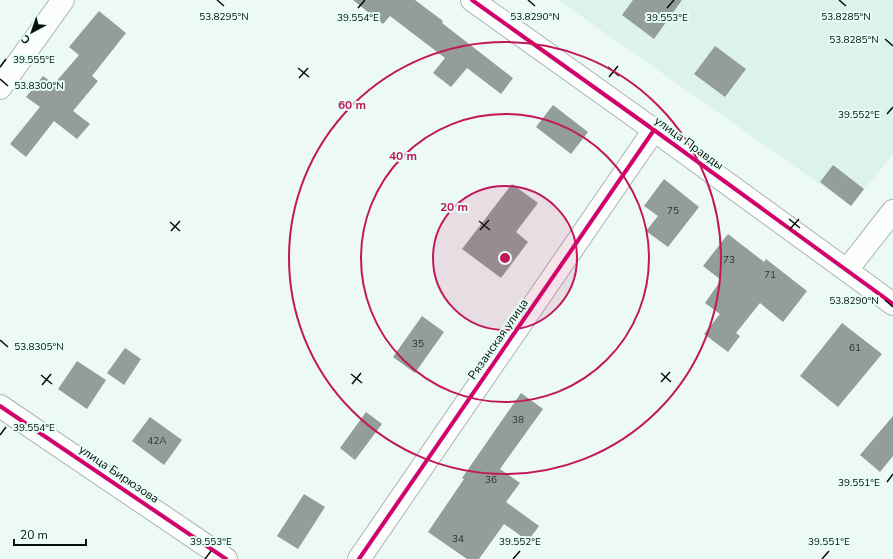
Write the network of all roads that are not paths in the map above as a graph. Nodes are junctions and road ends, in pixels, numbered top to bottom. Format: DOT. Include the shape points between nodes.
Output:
graph roads {
  1 [pos="63,0"];
  2 [pos="472,0"];
  3 [pos="0,88"];
  4 [pos="654,130"];
  5 [pos="893,211"];
  6 [pos="847,270"];
  7 [pos="893,304"];
  8 [pos="0,406"];
  9 [pos="226,559"];
  10 [pos="359,559"];
  1 -- 3 [label="street"];
  2 -- 4 [label="street, улица Правды"];
  4 -- 6 [label="street, улица Правды"];
  4 -- 10 [label="street, Рязанская улица"];
  5 -- 6 [label="street"];
  6 -- 7 [label="street, улица Правды"];
  8 -- 9 [label="street, улица Бирюзова"];
}
